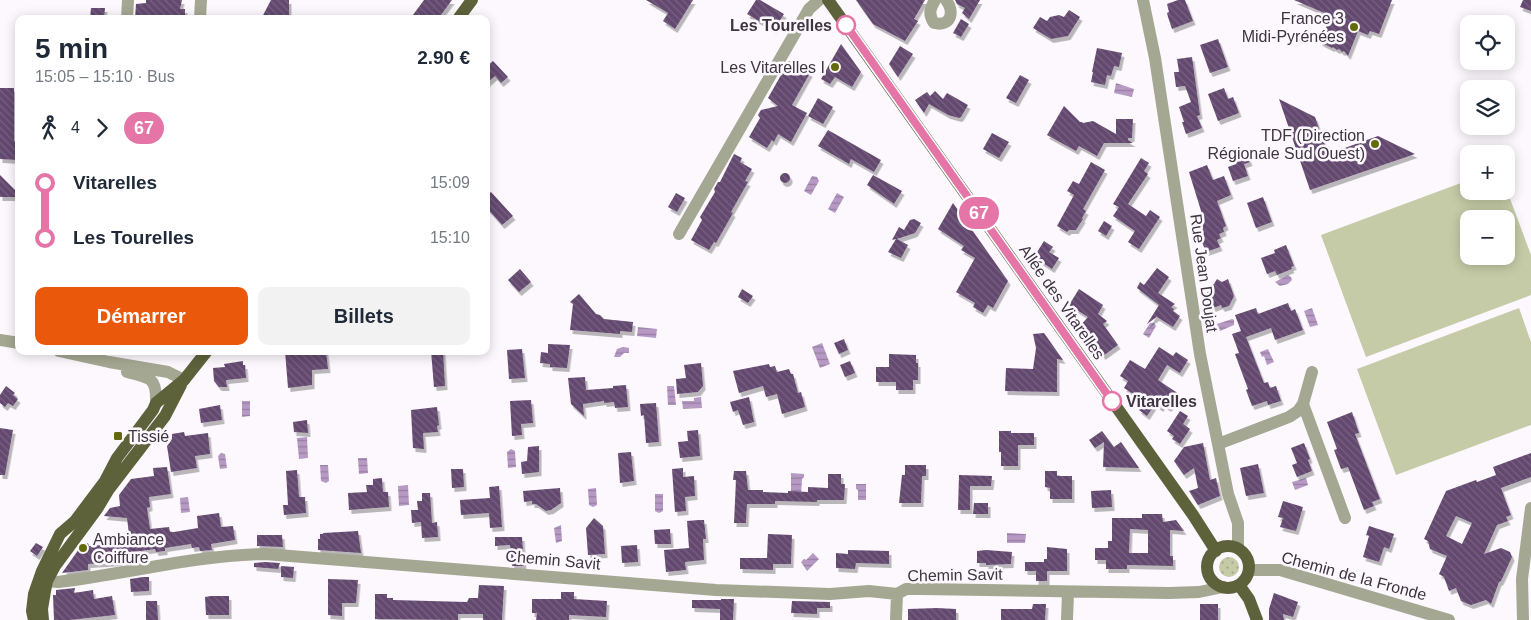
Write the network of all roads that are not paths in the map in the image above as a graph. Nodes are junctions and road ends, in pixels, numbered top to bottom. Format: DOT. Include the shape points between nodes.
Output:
graph roads {
  1 [pos="128,0"];
  2 [pos="200,0"];
  3 [pos="472,0"];
  4 [pos="819,0"];
  5 [pos="828,0"];
  6 [pos="935,0"];
  7 [pos="946,0"];
  8 [pos="1143,0"];
  9 [pos="127,15"];
  10 [pos="200,15"];
  11 [pos="461,15"];
  12 [pos="680,234"];
  13 [pos="0,340"];
  14 [pos="15,342"];
  15 [pos="77,355"];
  16 [pos="205,355"];
  17 [pos="108,362"];
  18 [pos="1312,372"];
  19 [pos="184,380"];
  20 [pos="156,403"];
  21 [pos="1303,404"];
  22 [pos="1218,444"];
  23 [pos="1531,508"];
  24 [pos="1345,518"];
  25 [pos="1238,548"];
  26 [pos="1216,550"];
  27 [pos="1249,570"];
  28 [pos="45,576"];
  29 [pos="1239,584"];
  30 [pos="1223,586"];
  31 [pos="1068,592"];
  32 [pos="896,594"];
  33 [pos="35,619"];
  34 [pos="896,620"];
  35 [pos="1067,620"];
  36 [pos="1257,620"];
  37 [pos="1449,620"];
  38 [pos="1523,620"];
  1 -- 9 [label="street"];
  2 -- 10 [label="street"];
  3 -- 11 [label="main road"];
  4 -- 12 [label="street" via="809,9"];
  5 -- 26 [label="main road, Allée des Vitarelles"];
  6 -- 7 [label="street" via="930,17 940,24 950,18"];
  8 -- 22 [label="street, Rue Jean Doujat" via="1155,58 1200,354"];
  13 -- 14 [label="street"];
  15 -- 17 [label="street"];
  16 -- 19 [label="main road"];
  17 -- 19 [label="street" via="168,372"];
  17 -- 20 [label="street" via="113,368 149,379 156,388"];
  18 -- 21 [label="street"];
  19 -- 20 [label="main road"];
  19 -- 28 [label="main road" via="165,416"];
  20 -- 28 [label="main road" via="117,458 105,481 75,521 60,534"];
  21 -- 22 [label="street" via="1289,417"];
  21 -- 24 [label="street"];
  22 -- 25 [label="street, Rue Jean Doujat" via="1228,494 1238,523"];
  23 -- 38 [label="street" via="1522,579"];
  25 -- 26 [label="main road" via="1229,546"];
  25 -- 27 [label="main road" via="1246,555"];
  26 -- 30 [label="main road" via="1210,558 1208,572 1214,583"];
  27 -- 29 [label="main road"];
  27 -- 37 [label="street, Chemin de la Fronde" via="1280,570"];
  28 -- 32 [label="street, Chemin Savit" via="58,582 242,554 265,554 716,590"];
  28 -- 33 [label="main road" via="43,599"];
  29 -- 30 [label="main road"];
  29 -- 36 [label="main road"];
  30 -- 31 [label="street, Chemin Savit" via="1187,593"];
  31 -- 32 [label="street, Chemin Savit" via="921,588 906,589"];
  31 -- 35 [label="street"];
  32 -- 34 [label="street"];
}
